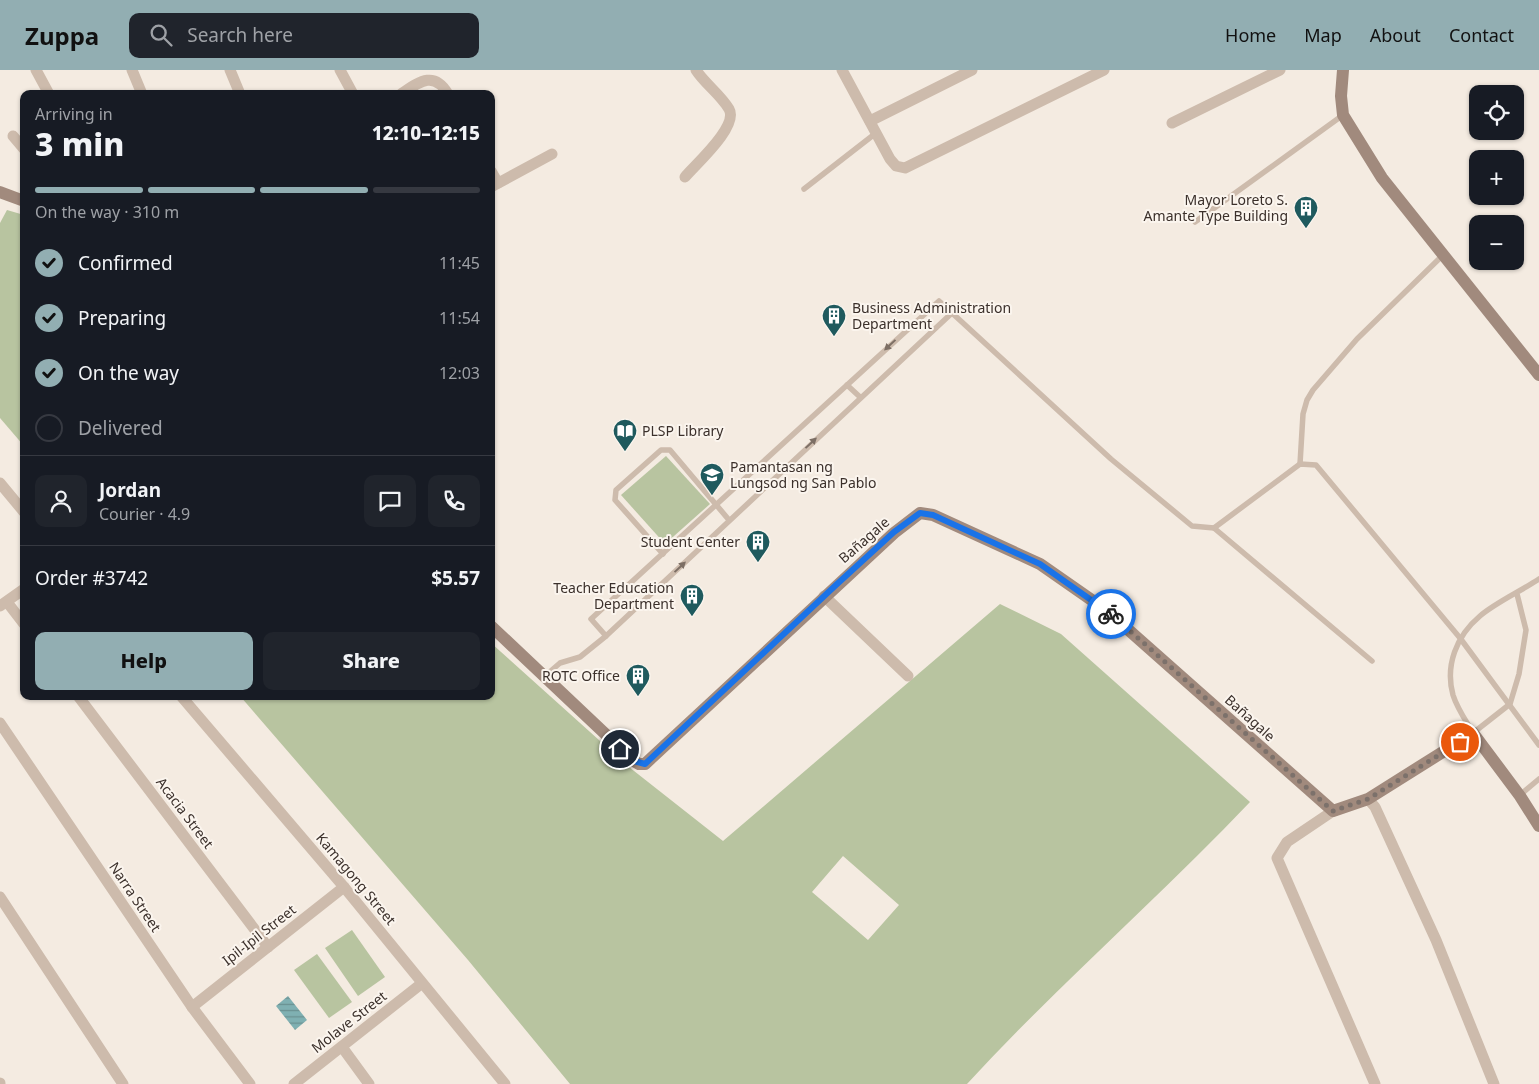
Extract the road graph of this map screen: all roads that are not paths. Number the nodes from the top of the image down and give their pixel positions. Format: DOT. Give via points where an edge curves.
graph roads {
  1 [pos="36,70"];
  2 [pos="132,70"];
  3 [pos="230,70"];
  4 [pos="340,70"];
  5 [pos="696,70"];
  6 [pos="843,70"];
  7 [pos="972,70"];
  8 [pos="1104,70"];
  9 [pos="1280,70"];
  10 [pos="1343,70"];
  11 [pos="47,90"];
  12 [pos="140,90"];
  13 [pos="238,90"];
  14 [pos="351,90"];
  15 [pos="407,90"];
  16 [pos="446,90"];
  17 [pos="1342,115"];
  18 [pos="870,121"];
  19 [pos="1172,123"];
  20 [pos="876,133"];
  21 [pos="13,136"];
  22 [pos="20,144"];
  23 [pos="552,154"];
  24 [pos="685,177"];
  25 [pos="495,185"];
  26 [pos="804,189"];
  27 [pos="0,192"];
  28 [pos="20,200"];
  29 [pos="1195,222"];
  30 [pos="1442,256"];
  31 [pos="953,312"];
  32 [pos="1539,375"];
  33 [pos="847,385"];
  34 [pos="860,397"];
  35 [pos="1300,464"];
  36 [pos="0,483"];
  37 [pos="716,505"];
  38 [pos="20,507"];
  39 [pos="729,520"];
  40 [pos="1214,528"];
  41 [pos="663,554"];
  42 [pos="1539,579"];
  43 [pos="20,592"];
  44 [pos="1517,594"];
  45 [pos="824,596"];
  46 [pos="4,604"];
  47 [pos="20,620"];
  48 [pos="495,630"];
  49 [pos="606,636"];
  50 [pos="1460,638"];
  51 [pos="1372,661"];
  52 [pos="908,676"];
  53 [pos="543,677"];
  54 [pos="81,700"];
  55 [pos="184,700"];
  56 [pos="1510,704"];
  57 [pos="0,723"];
  58 [pos="1473,733"];
  59 [pos="1539,745"];
  60 [pos="1539,779"];
  61 [pos="1520,796"];
  62 [pos="1368,799"];
  63 [pos="1333,811"];
  64 [pos="1539,826"];
  65 [pos="344,887"];
  66 [pos="0,897"];
  67 [pos="268,947"];
  68 [pos="421,984"];
  69 [pos="192,1007"];
  70 [pos="342,1047"];
  71 [pos="123,1084"];
  72 [pos="250,1084"];
  73 [pos="294,1084"];
  74 [pos="369,1084"];
  75 [pos="505,1084"];
  76 [pos="1375,1084"];
  77 [pos="1494,1084"];
  1 -- 11 [label="street"];
  2 -- 12 [label="street"];
  3 -- 13 [label="street"];
  4 -- 14 [label="street"];
  5 -- 24 [label="street" via="730,110 731,118 727,129"];
  6 -- 18 [label="street"];
  7 -- 18 [label="street"];
  8 -- 20 [label="street" via="913,166 896,166"];
  9 -- 19 [label="street"];
  10 -- 17 [label="street"];
  15 -- 16 [label="street" via="421,81 432,79 443,84"];
  17 -- 29 [label="lane"];
  17 -- 30 [label="street" via="1382,178"];
  18 -- 20 [label="street"];
  20 -- 26 [label="lane"];
  21 -- 22 [label="street"];
  23 -- 25 [label="street"];
  27 -- 28 [label="street"];
  30 -- 32 [label="street"];
  30 -- 35 [label="lane" via="1357,339 1313,390 1303,414"];
  31 -- 33 [label="lane, one-way" via="939,300"];
  31 -- 34 [label="lane"];
  31 -- 40 [label="lane" via="1111,459 1192,526"];
  33 -- 34 [label="lane"];
  33 -- 37 [label="lane"];
  39 -- 34 [label="lane, one-way"];
  35 -- 40 [label="lane"];
  35 -- 50 [label="lane" via="1316,465"];
  36 -- 38 [label="street"];
  37 -- 39 [label="lane"];
  37 -- 41 [label="lane"];
  37 -- 41 [label="lane" via="670,450 661,450 616,490 615,500"];
  49 -- 39 [label="lane, one-way"];
  40 -- 51 [label="lane"];
  41 -- 49 [label="lane" via="591,620"];
  42 -- 44 [label="lane"];
  43 -- 46 [label="street"];
  44 -- 50 [label="lane" via="1480,616"];
  44 -- 56 [label="lane" via="1526,630"];
  45 -- 52 [label="street"];
  45 -- 53 [label="street, Bañagale" via="645,764 634,761"];
  45 -- 63 [label="street, Bañagale" via="894,532 920,513 933,515 1040,564 1106,610"];
  46 -- 47 [label="street"];
  48 -- 53 [label="street, Bañagale"];
  49 -- 53 [label="lane" via="580,656 560,663"];
  50 -- 56 [label="lane"];
  50 -- 58 [label="lane" via="1451,658 1449,676 1454,697"];
  54 -- 67 [label="street, Acacia Street"];
  55 -- 65 [label="street, Kamagong Street"];
  56 -- 58 [label="lane"];
  56 -- 59 [label="lane"];
  57 -- 69 [label="street, Narra Street"];
  58 -- 61 [label="street"];
  58 -- 62 [label="street"];
  60 -- 61 [label="lane"];
  61 -- 64 [label="street"];
  62 -- 63 [label="street"];
  62 -- 77 [label="street" via="1436,940"];
  63 -- 76 [label="street" via="1287,842 1277,858"];
  65 -- 67 [label="street, Ipil-Ipil Street"];
  65 -- 68 [label="street, Kamagong Street"];
  66 -- 71 [label="street"];
  67 -- 69 [label="street, Ipil-Ipil Street"];
  68 -- 70 [label="street, Molave Street"];
  68 -- 75 [label="street, Kamagong Street"];
  69 -- 72 [label="street, Narra Street"];
  70 -- 73 [label="street, Molave Street"];
  70 -- 74 [label="street"];
}
